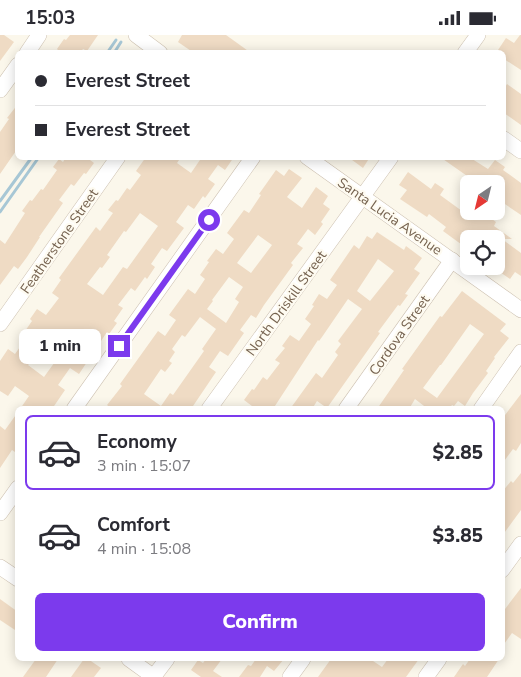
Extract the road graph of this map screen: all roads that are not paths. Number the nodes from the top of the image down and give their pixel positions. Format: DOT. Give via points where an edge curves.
graph roads {
  1 [pos="39,35"];
  2 [pos="136,35"];
  3 [pos="478,35"];
  4 [pos="29,50"];
  5 [pos="156,50"];
  6 [pos="467,50"];
  7 [pos="15,69"];
  8 [pos="0,90"];
  9 [pos="506,140"];
  10 [pos="521,151"];
  11 [pos="116,160"];
  12 [pos="251,160"];
  13 [pos="311,160"];
  14 [pos="389,160"];
  15 [pos="363,197"];
  16 [pos="452,260"];
  17 [pos="521,310"];
  18 [pos="0,324"];
  19 [pos="521,352"];
  20 [pos="76,406"];
  21 [pos="211,406"];
  22 [pos="348,406"];
  23 [pos="483,406"];
  24 [pos="15,492"];
  25 [pos="0,513"];
  26 [pos="521,544"];
  27 [pos="505,566"];
  28 [pos="0,567"];
  29 [pos="15,577"];
  30 [pos="132,661"];
  31 [pos="165,661"];
  32 [pos="302,661"];
  33 [pos="438,661"];
  34 [pos="154,677"];
  35 [pos="290,677"];
  36 [pos="426,677"];
  1 -- 4 [label="street"];
  2 -- 5 [label="street"];
  3 -- 6 [label="street"];
  7 -- 8 [label="street"];
  9 -- 10 [label="street"];
  11 -- 18 [label="street, Featherstone Street"];
  12 -- 20 [label="street"];
  13 -- 15 [label="street, Santa Lucia Avenue"];
  14 -- 15 [label="street, North Driskill Street"];
  15 -- 16 [label="street, Santa Lucia Avenue"];
  15 -- 21 [label="street, North Driskill Street"];
  16 -- 17 [label="street, Santa Lucia Avenue"];
  16 -- 22 [label="street, Cordova Street"];
  19 -- 23 [label="street"];
  24 -- 25 [label="street"];
  26 -- 27 [label="street"];
  28 -- 29 [label="street"];
  30 -- 34 [label="street"];
  31 -- 34 [label="street"];
  32 -- 35 [label="street"];
  33 -- 36 [label="street"];
}
